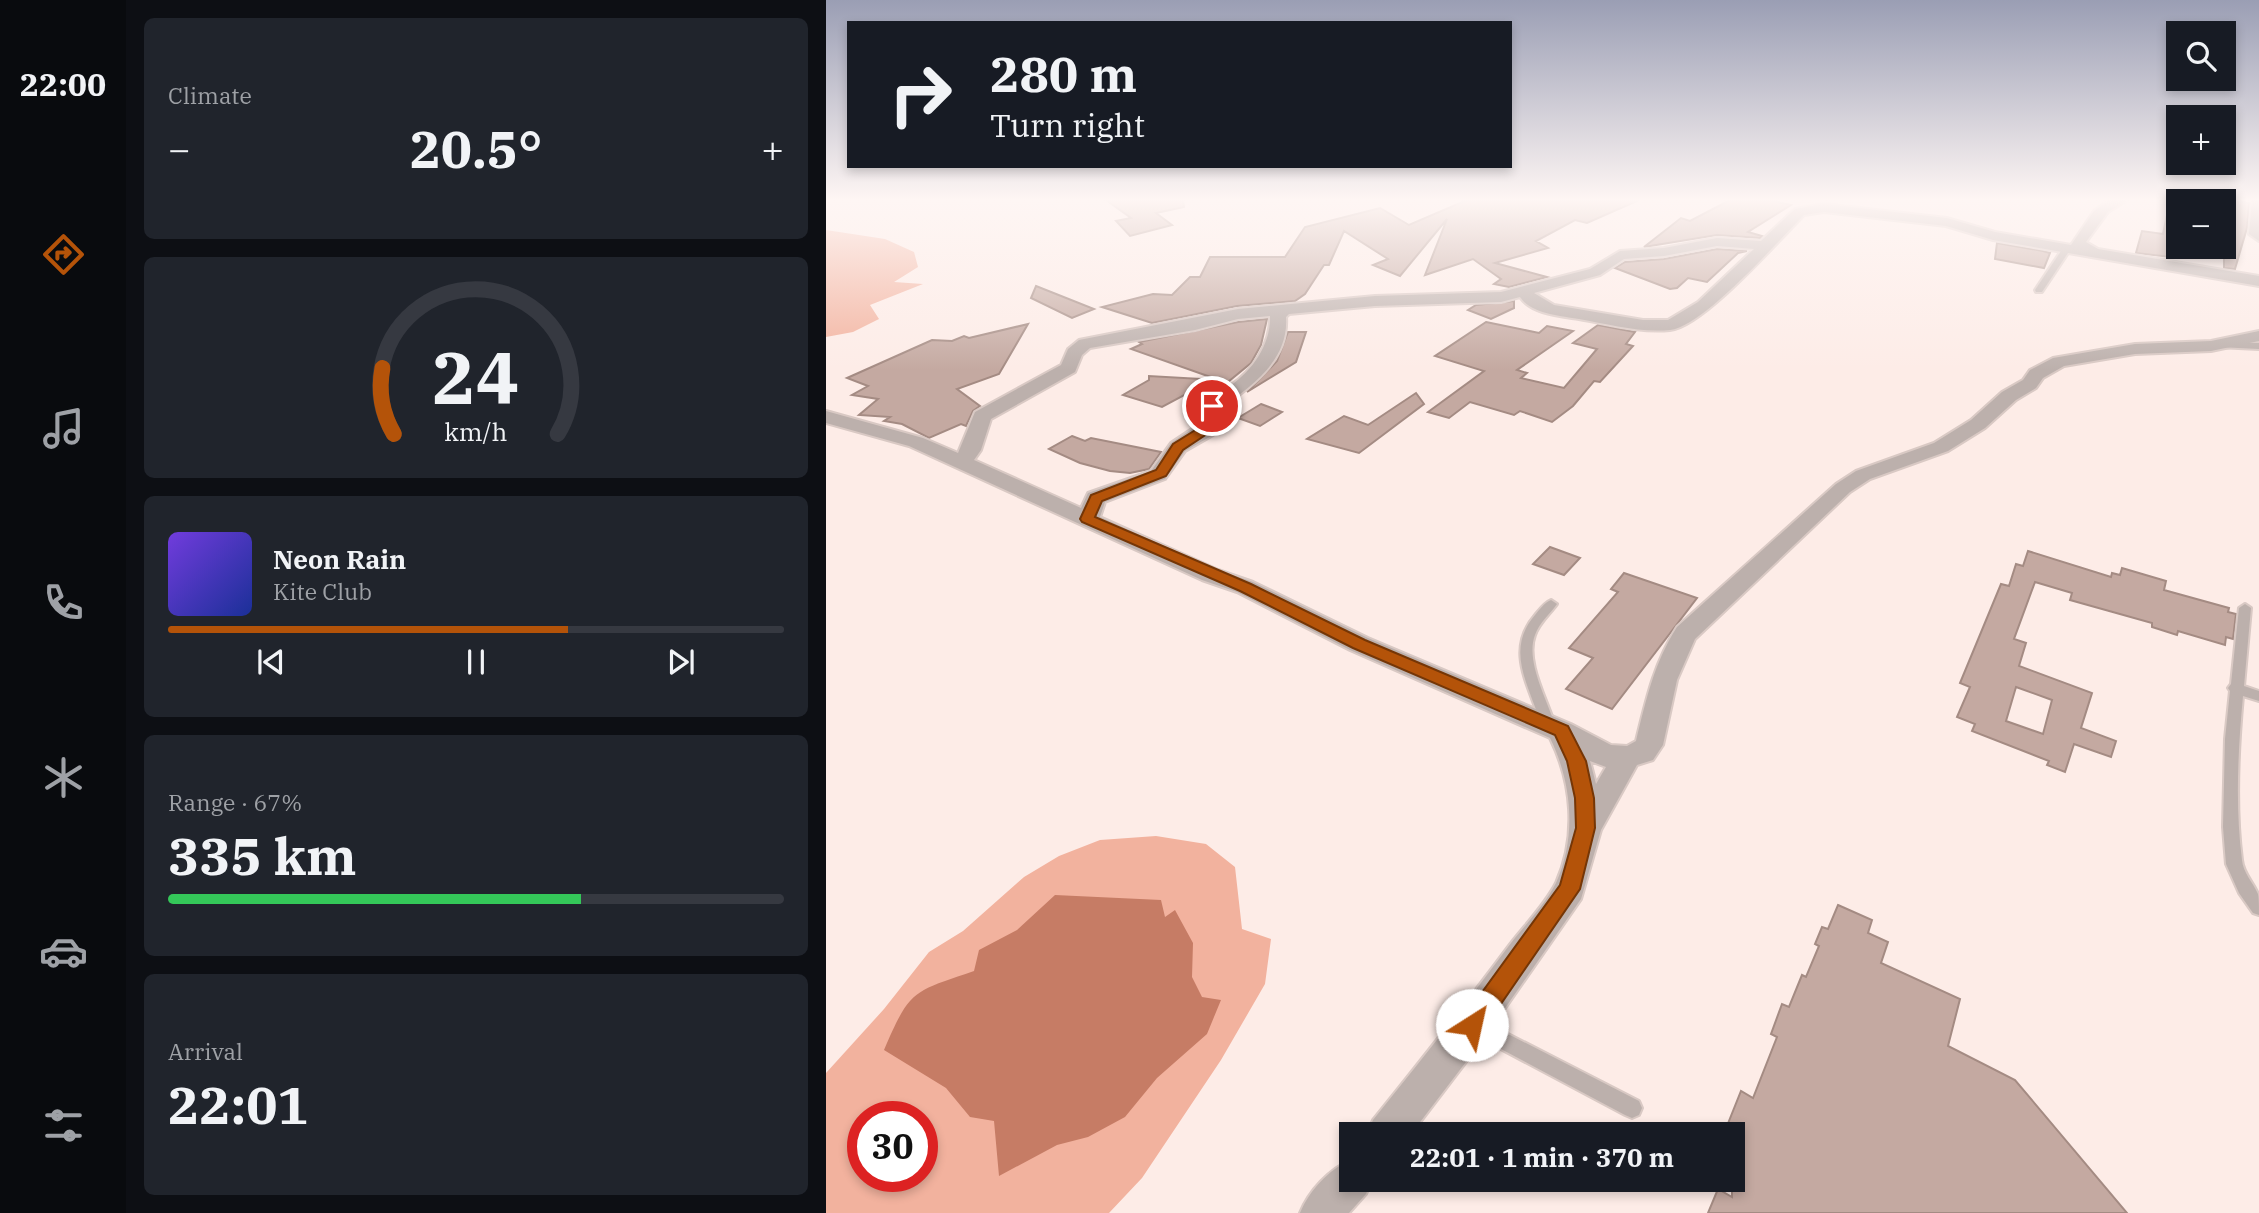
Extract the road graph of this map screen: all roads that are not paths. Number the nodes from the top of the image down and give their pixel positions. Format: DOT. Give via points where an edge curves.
graph roads {
  1 [pos="1618,257"];
  2 [pos="1752,257"];
  3 [pos="2065,257"];
  4 [pos="2121,257"];
  5 [pos="2259,281"];
  6 [pos="2039,290"];
  7 [pos="1526,293"];
  8 [pos="1284,310"];
  9 [pos="2259,336"];
  10 [pos="2219,345"];
  11 [pos="2259,346"];
  12 [pos="826,417"];
  13 [pos="962,462"];
  14 [pos="1087,519"];
  15 [pos="1551,604"];
  16 [pos="2245,608"];
  17 [pos="2235,688"];
  18 [pos="2259,696"];
  19 [pos="1555,728"];
  20 [pos="1627,757"];
  21 [pos="1586,828"];
  22 [pos="2259,908"];
  23 [pos="1472,1025"];
  24 [pos="1632,1108"];
  25 [pos="1396,1122"];
  26 [pos="1341,1192"];
  27 [pos="1321,1213"];
  1 -- 7 [label="street" via="1595,272"];
  2 -- 7 [label="street" via="1704,305 1671,325 1643,326 1550,309 1530,300"];
  3 -- 6 [label="lane"];
  4 -- 5 [label="street"];
  7 -- 8 [label="street" via="1478,300 1375,300"];
  8 -- 13 [label="street" via="1238,314 1195,326 1085,344 1074,353 1069,368 982,416"];
  8 -- 14 [label="street" via="1278,315 1278,338 1259,368 1212,406 1214,422 1206,431 1178,447 1158,475 1096,498"];
  9 -- 10 [label="street"];
  10 -- 11 [label="lane"];
  10 -- 20 [label="street" via="2135,349 2059,362 2036,374 1978,424 1941,447 1863,475 1843,488 1686,633 1664,680 1653,738 1643,752"];
  12 -- 13 [label="street" via="916,442"];
  13 -- 14 [label="street"];
  14 -- 19 [label="street"];
  15 -- 19 [label="lane" via="1527,632 1524,646"];
  16 -- 17 [label="lane"];
  17 -- 18 [label="lane"];
  17 -- 22 [label="lane" via="2234,864"];
  19 -- 20 [label="street" via="1606,756"];
  19 -- 21 [label="street" via="1576,761"];
  20 -- 21 [label="street"];
  21 -- 23 [label="street" via="1570,889"];
  23 -- 24 [label="lane"];
  23 -- 25 [label="street"];
  26 -- 27 [label="street"];
}
